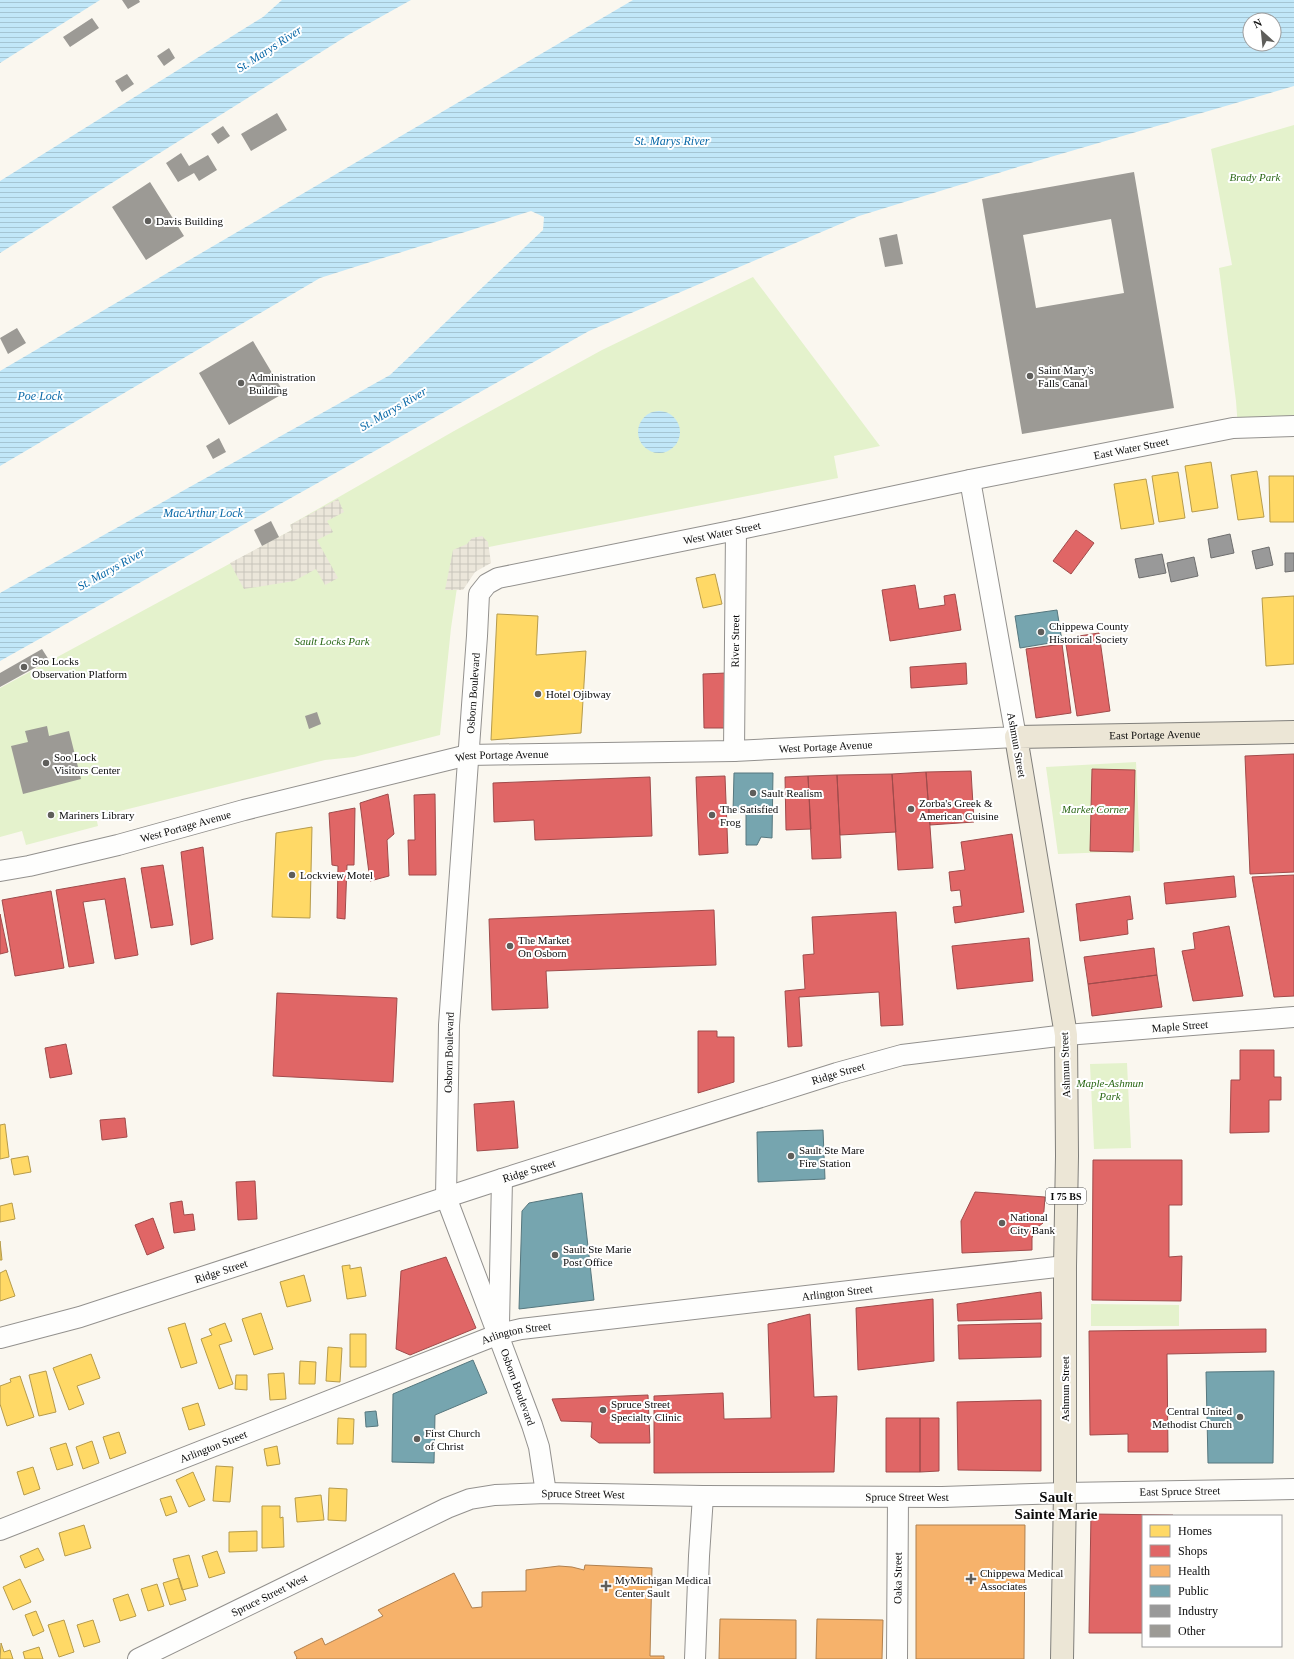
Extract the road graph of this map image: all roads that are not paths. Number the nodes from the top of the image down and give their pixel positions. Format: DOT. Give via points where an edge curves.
graph roads {
  1 [pos="1294,426"];
  2 [pos="970,480"];
  3 [pos="736,530"];
  4 [pos="479,594"];
  5 [pos="1294,732"];
  6 [pos="1016,737"];
  7 [pos="734,751"];
  8 [pos="468,755"];
  9 [pos="0,871"];
  10 [pos="1294,1017"];
  11 [pos="1066,1035"];
  12 [pos="502,1179"];
  13 [pos="446,1197"];
  14 [pos="1065,1266"];
  15 [pos="499,1334"];
  16 [pos="0,1338"];
  17 [pos="1294,1489"];
  18 [pos="546,1493"];
  19 [pos="1065,1493"];
  20 [pos="703,1496"];
  21 [pos="898,1497"];
  22 [pos="0,1530"];
  23 [pos="138,1659"];
  24 [pos="695,1659"];
  25 [pos="897,1659"];
  26 [pos="1062,1659"];
  1 -- 2 [label="street, East Water Street" via="1234,428"];
  2 -- 3 [label="street, West Water Street"];
  2 -- 6 [label="street, Ashmun Street"];
  3 -- 4 [label="street, West Water Street" via="498,578 487,584"];
  3 -- 7 [label="street, River Street"];
  4 -- 8 [label="street, Osborn Boulevard"];
  5 -- 6 [label="main road, East Portage Avenue"];
  6 -- 7 [label="street, West Portage Avenue"];
  6 -- 11 [label="main road, Ashmun Street / I 75 BS"];
  7 -- 8 [label="street, West Portage Avenue"];
  8 -- 9 [label="street, West Portage Avenue" via="244,810 118,845"];
  8 -- 13 [label="street, Osborn Boulevard" via="448,1025"];
  10 -- 11 [label="street, Maple Street"];
  11 -- 12 [label="street, Ridge Street" via="895,1057"];
  11 -- 14 [label="main road, Ashmun Street / I 75 BS"];
  12 -- 13 [label="street, Ridge Street"];
  12 -- 15 [label="street"];
  13 -- 15 [label="street, Osborn Boulevard"];
  13 -- 16 [label="street, Ridge Street" via="80,1317"];
  14 -- 15 [label="street, Arlington Street" via="521,1329"];
  14 -- 19 [label="main road, Ashmun Street / I 75 BS"];
  15 -- 18 [label="street, Osborn Boulevard" via="539,1447"];
  15 -- 22 [label="street, Arlington Street"];
  17 -- 19 [label="street, East Spruce Street"];
  18 -- 20 [label="street, Spruce Street West"];
  18 -- 23 [label="street, Spruce Street West" via="495,1495 470,1499 447,1508"];
  19 -- 21 [label="street, Spruce Street West"];
  19 -- 26 [label="main road, Ashmun Street / I 75 BS"];
  20 -- 21 [label="street, Spruce Street West"];
  20 -- 24 [label="street"];
  21 -- 25 [label="street, Oaka Street"];
}
